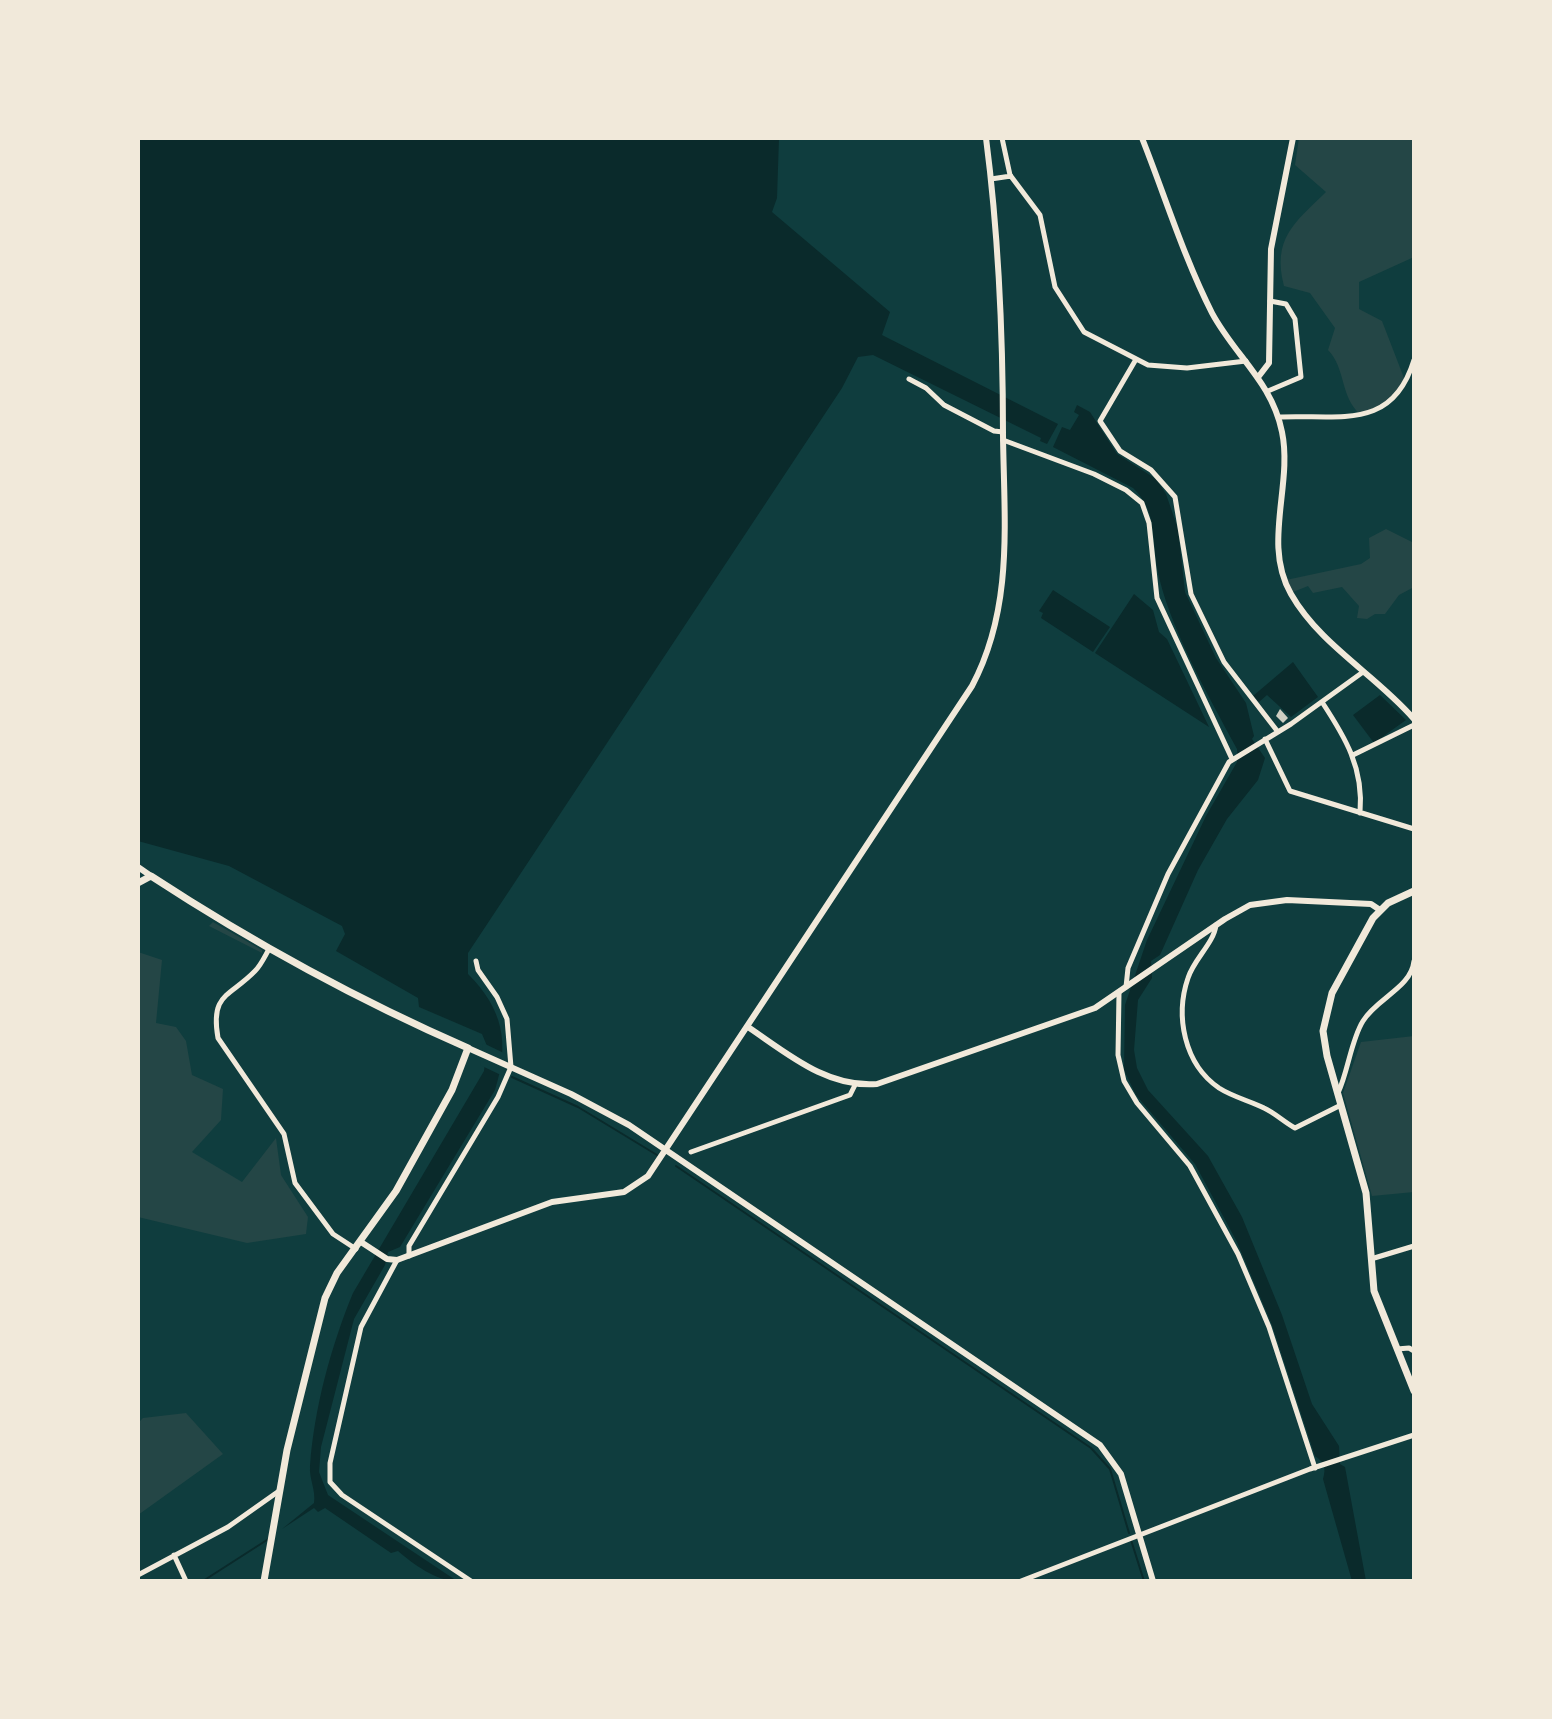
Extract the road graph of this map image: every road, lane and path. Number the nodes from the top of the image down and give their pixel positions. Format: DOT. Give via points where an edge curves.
graph roads {
  1 [pos="986,138"];
  2 [pos="1002,138"];
  3 [pos="1142,138"];
  4 [pos="1293,138"];
  5 [pos="1011,176"];
  6 [pos="991,179"];
  7 [pos="1270,301"];
  8 [pos="1414,360"];
  9 [pos="1135,361"];
  10 [pos="1247,361"];
  11 [pos="1259,376"];
  12 [pos="909,379"];
  13 [pos="1268,391"];
  14 [pos="1278,417"];
  15 [pos="1003,433"];
  16 [pos="1363,672"];
  17 [pos="1322,702"];
  18 [pos="1414,722"];
  19 [pos="1278,732"];
  20 [pos="1263,740"];
  21 [pos="1353,755"];
  22 [pos="1233,758"];
  23 [pos="1360,813"];
  24 [pos="1414,829"];
  25 [pos="138,867"];
  26 [pos="151,876"];
  27 [pos="138,883"];
  28 [pos="1414,891"];
  29 [pos="1380,910"];
  30 [pos="1216,925"];
  31 [pos="269,948"];
  32 [pos="476,961"];
  33 [pos="1414,961"];
  34 [pos="1128,986"];
  35 [pos="1119,993"];
  36 [pos="748,1027"];
  37 [pos="468,1048"];
  38 [pos="509,1066"];
  39 [pos="855,1085"];
  40 [pos="1337,1094"];
  41 [pos="1341,1105"];
  42 [pos="666,1151"];
  43 [pos="691,1152"];
  44 [pos="361,1246"];
  45 [pos="1414,1246"];
  46 [pos="409,1256"];
  47 [pos="1370,1259"];
  48 [pos="397,1260"];
  49 [pos="1397,1349"];
  50 [pos="1414,1351"];
  51 [pos="1414,1391"];
  52 [pos="1414,1435"];
  53 [pos="1315,1468"];
  54 [pos="279,1491"];
  55 [pos="1138,1534"];
  56 [pos="174,1555"];
  57 [pos="138,1575"];
  58 [pos="186,1581"];
  59 [pos="264,1581"];
  60 [pos="471,1581"];
  61 [pos="1021,1581"];
  62 [pos="1153,1581"];
  1 -- 6 [label="street"];
  2 -- 5 [label="street"];
  3 -- 10 [label="street" via="1208,305"];
  4 -- 7 [label="street" via="1271,249"];
  5 -- 6 [label="street"];
  5 -- 9 [label="street" via="1040,215 1053,281 1065,306 1088,336"];
  6 -- 15 [label="street" via="1000,255"];
  7 -- 11 [label="street" via="1269,363"];
  7 -- 13 [label="street" via="1286,304 1295,319 1301,377"];
  8 -- 14 [label="street" via="1401,391 1368,415"];
  9 -- 10 [label="street" via="1187,368"];
  9 -- 19 [label="street" via="1100,421 1120,451 1147,466 1175,497 1191,594 1224,662"];
  10 -- 11 [label="street"];
  11 -- 13 [label="street"];
  12 -- 15 [label="street" via="944,405"];
  13 -- 14 [label="street"];
  14 -- 16 [label="street" via="1285,455 1278,535 1284,581 1299,606"];
  15 -- 22 [label="street" via="1122,487 1142,503 1157,598"];
  15 -- 36 [label="street" via="1003,594 983,664 954,717"];
  16 -- 17 [label="street"];
  16 -- 18 [label="street"];
  17 -- 19 [label="street"];
  17 -- 21 [label="street"];
  18 -- 21 [label="street"];
  19 -- 20 [label="street"];
  20 -- 22 [label="street"];
  20 -- 23 [label="street" via="1290,791"];
  21 -- 23 [label="street"];
  22 -- 34 [label="street" via="1168,874 1128,968"];
  23 -- 24 [label="street"];
  25 -- 26 [label="street"];
  26 -- 27 [label="main road"];
  26 -- 31 [label="main road"];
  28 -- 29 [label="main road"];
  29 -- 30 [label="street" via="1371,904 1269,900"];
  29 -- 40 [label="main road" via="1325,1011 1324,1044"];
  30 -- 34 [label="street"];
  30 -- 41 [label="street" via="1191,970 1183,998 1184,1033 1194,1058 1217,1086 1295,1128"];
  31 -- 37 [label="main road" via="379,1008"];
  31 -- 44 [label="street" via="255,971 225,992 218,1004 218,1038 284,1134 295,1183 333,1234"];
  32 -- 38 [label="street" via="507,1019"];
  33 -- 40 [label="street" via="1407,980 1362,1022"];
  34 -- 35 [label="street"];
  35 -- 39 [label="street" via="1087,1012 905,1076"];
  35 -- 53 [label="street" via="1118,1055 1124,1081 1193,1171 1238,1254 1269,1327"];
  36 -- 39 [label="street" via="826,1077"];
  36 -- 42 [label="street"];
  37 -- 38 [label="street"];
  37 -- 44 [label="main road" via="442,1109"];
  38 -- 42 [label="street" via="591,1103"];
  38 -- 46 [label="street" via="498,1097 409,1246"];
  39 -- 43 [label="street" via="850,1095"];
  40 -- 41 [label="main road"];
  41 -- 47 [label="main road" via="1366,1193"];
  42 -- 46 [label="street" via="648,1176 624,1192 552,1202"];
  42 -- 55 [label="street" via="1100,1445 1121,1474"];
  44 -- 48 [label="street"];
  44 -- 54 [label="main road" via="334,1279 323,1304"];
  45 -- 47 [label="street"];
  46 -- 48 [label="street"];
  47 -- 49 [label="main road" via="1374,1291"];
  48 -- 60 [label="street" via="361,1327 330,1482"];
  49 -- 50 [label="street"];
  49 -- 51 [label="main road"];
  52 -- 53 [label="street"];
  53 -- 55 [label="street"];
  54 -- 56 [label="street" via="228,1527"];
  54 -- 59 [label="main road"];
  55 -- 61 [label="street"];
  55 -- 62 [label="street"];
  56 -- 57 [label="street"];
  56 -- 58 [label="street"];
}
